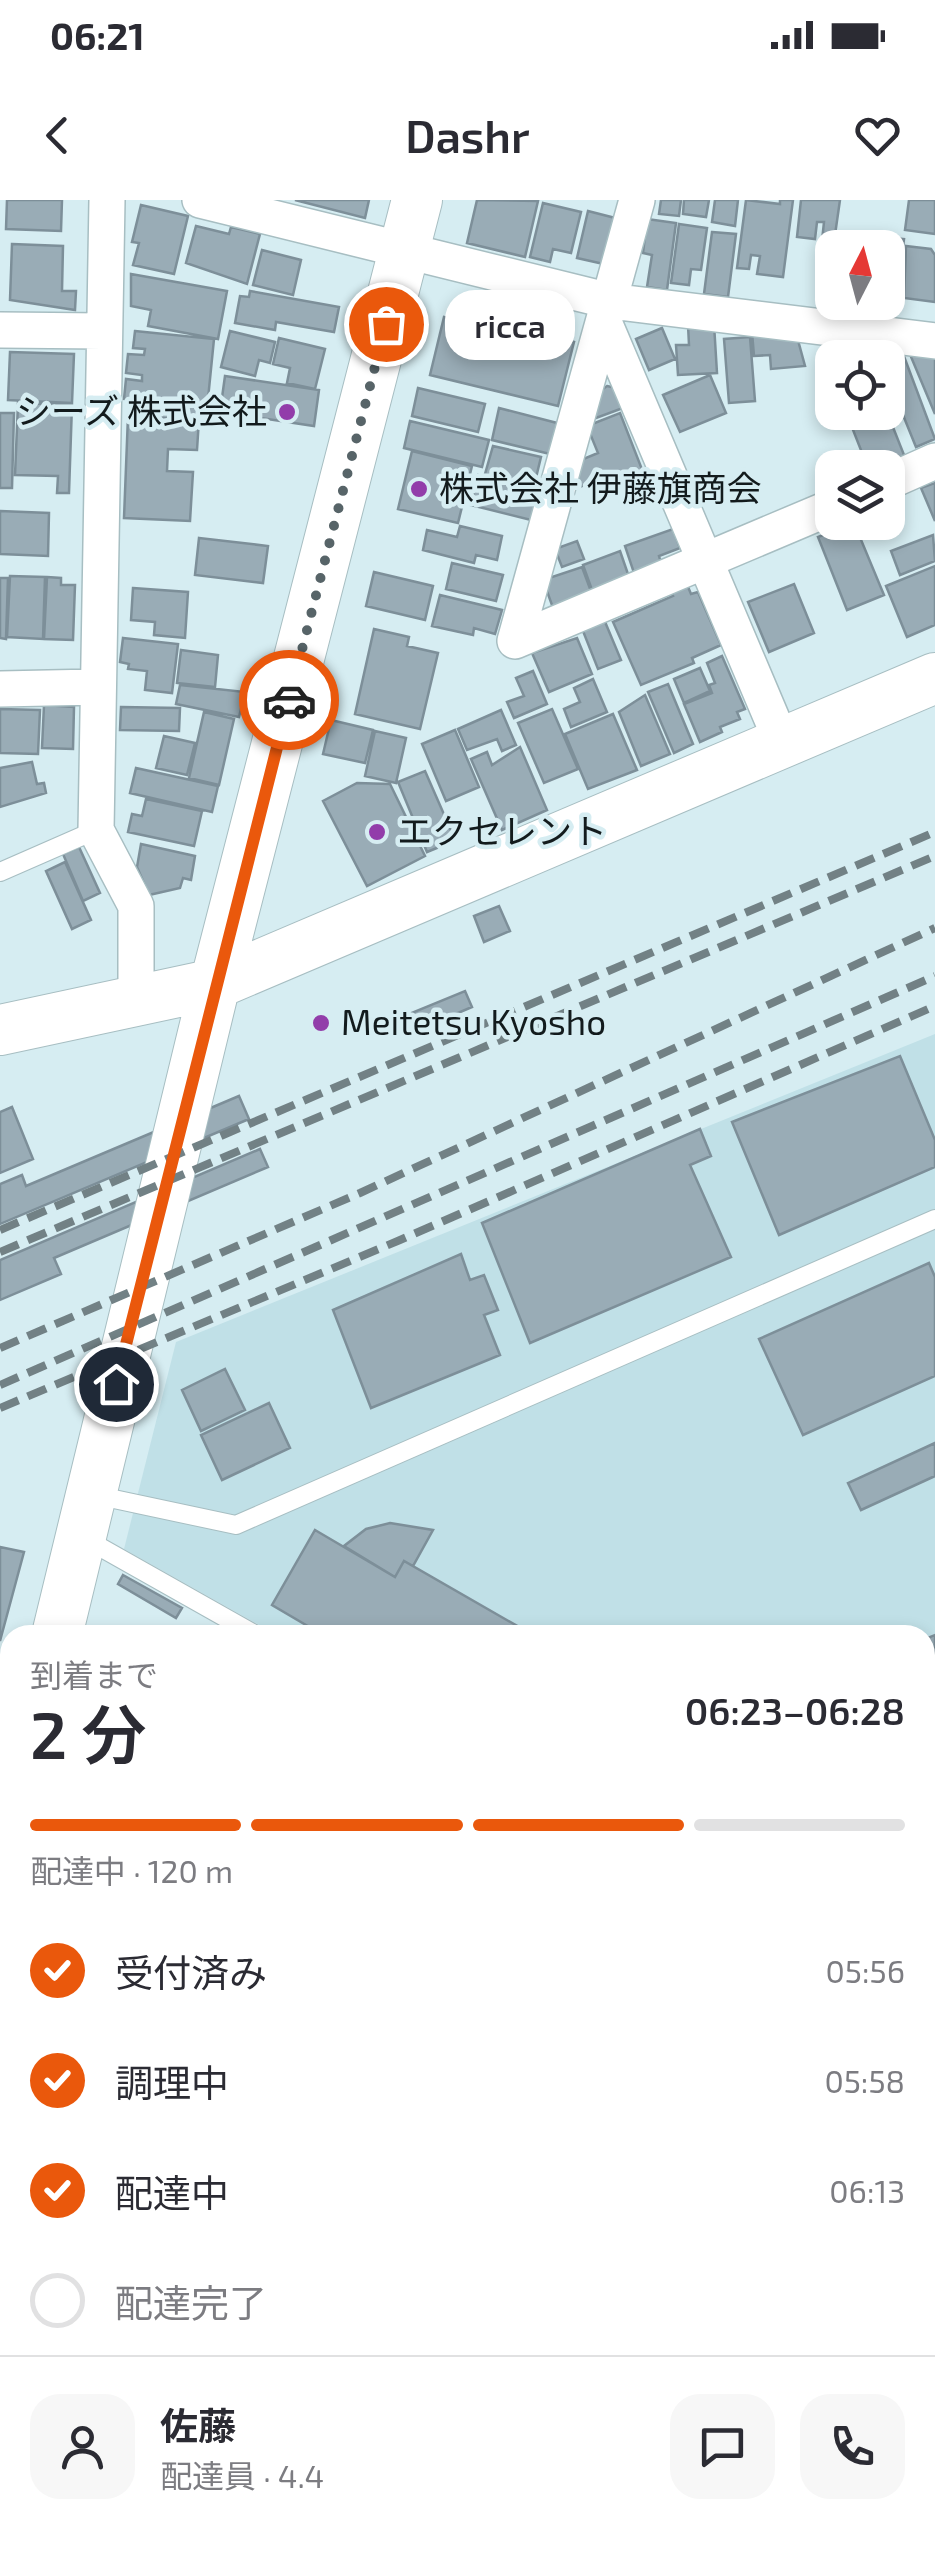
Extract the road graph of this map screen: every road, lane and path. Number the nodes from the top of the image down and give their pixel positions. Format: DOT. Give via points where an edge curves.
graph roads {
  1 [pos="106,200"];
  2 [pos="200,200"];
  3 [pos="417,200"];
  4 [pos="636,200"];
  5 [pos="405,250"];
  6 [pos="607,311"];
  7 [pos="0,330"];
  8 [pos="102,331"];
  9 [pos="935,341"];
  10 [pos="935,461"];
  11 [pos="905,474"];
  12 [pos="815,515"];
  13 [pos="708,562"];
  14 [pos="935,678"];
  15 [pos="96,687"];
  16 [pos="0,688"];
  17 [pos="784,744"];
  18 [pos="96,830"];
  19 [pos="0,872"];
  20 [pos="215,984"];
  21 [pos="136,998"];
  22 [pos="0,1030"];
  23 [pos="935,1219"];
  24 [pos="84,1514"];
  25 [pos="59,1625"];
  26 [pos="242,1625"];
  1 -- 8 [label="street"];
  2 -- 5 [label="street"];
  3 -- 5 [label="main road"];
  4 -- 6 [label="street"];
  5 -- 6 [label="street"];
  5 -- 20 [label="main road"];
  6 -- 9 [label="street"];
  6 -- 13 [label="street"];
  6 -- 13 [label="street" via="516,640"];
  7 -- 8 [label="street"];
  8 -- 15 [label="street"];
  10 -- 11 [label="street"];
  12 -- 13 [label="street"];
  13 -- 17 [label="street"];
  14 -- 17 [label="main road"];
  15 -- 16 [label="street"];
  15 -- 18 [label="street"];
  17 -- 20 [label="main road"];
  18 -- 19 [label="lane"];
  18 -- 21 [label="street" via="136,906"];
  20 -- 21 [label="main road"];
  20 -- 24 [label="main road"];
  21 -- 22 [label="main road"];
  23 -- 24 [label="lane" via="236,1525"];
  24 -- 25 [label="main road"];
  24 -- 26 [label="lane"];
}
